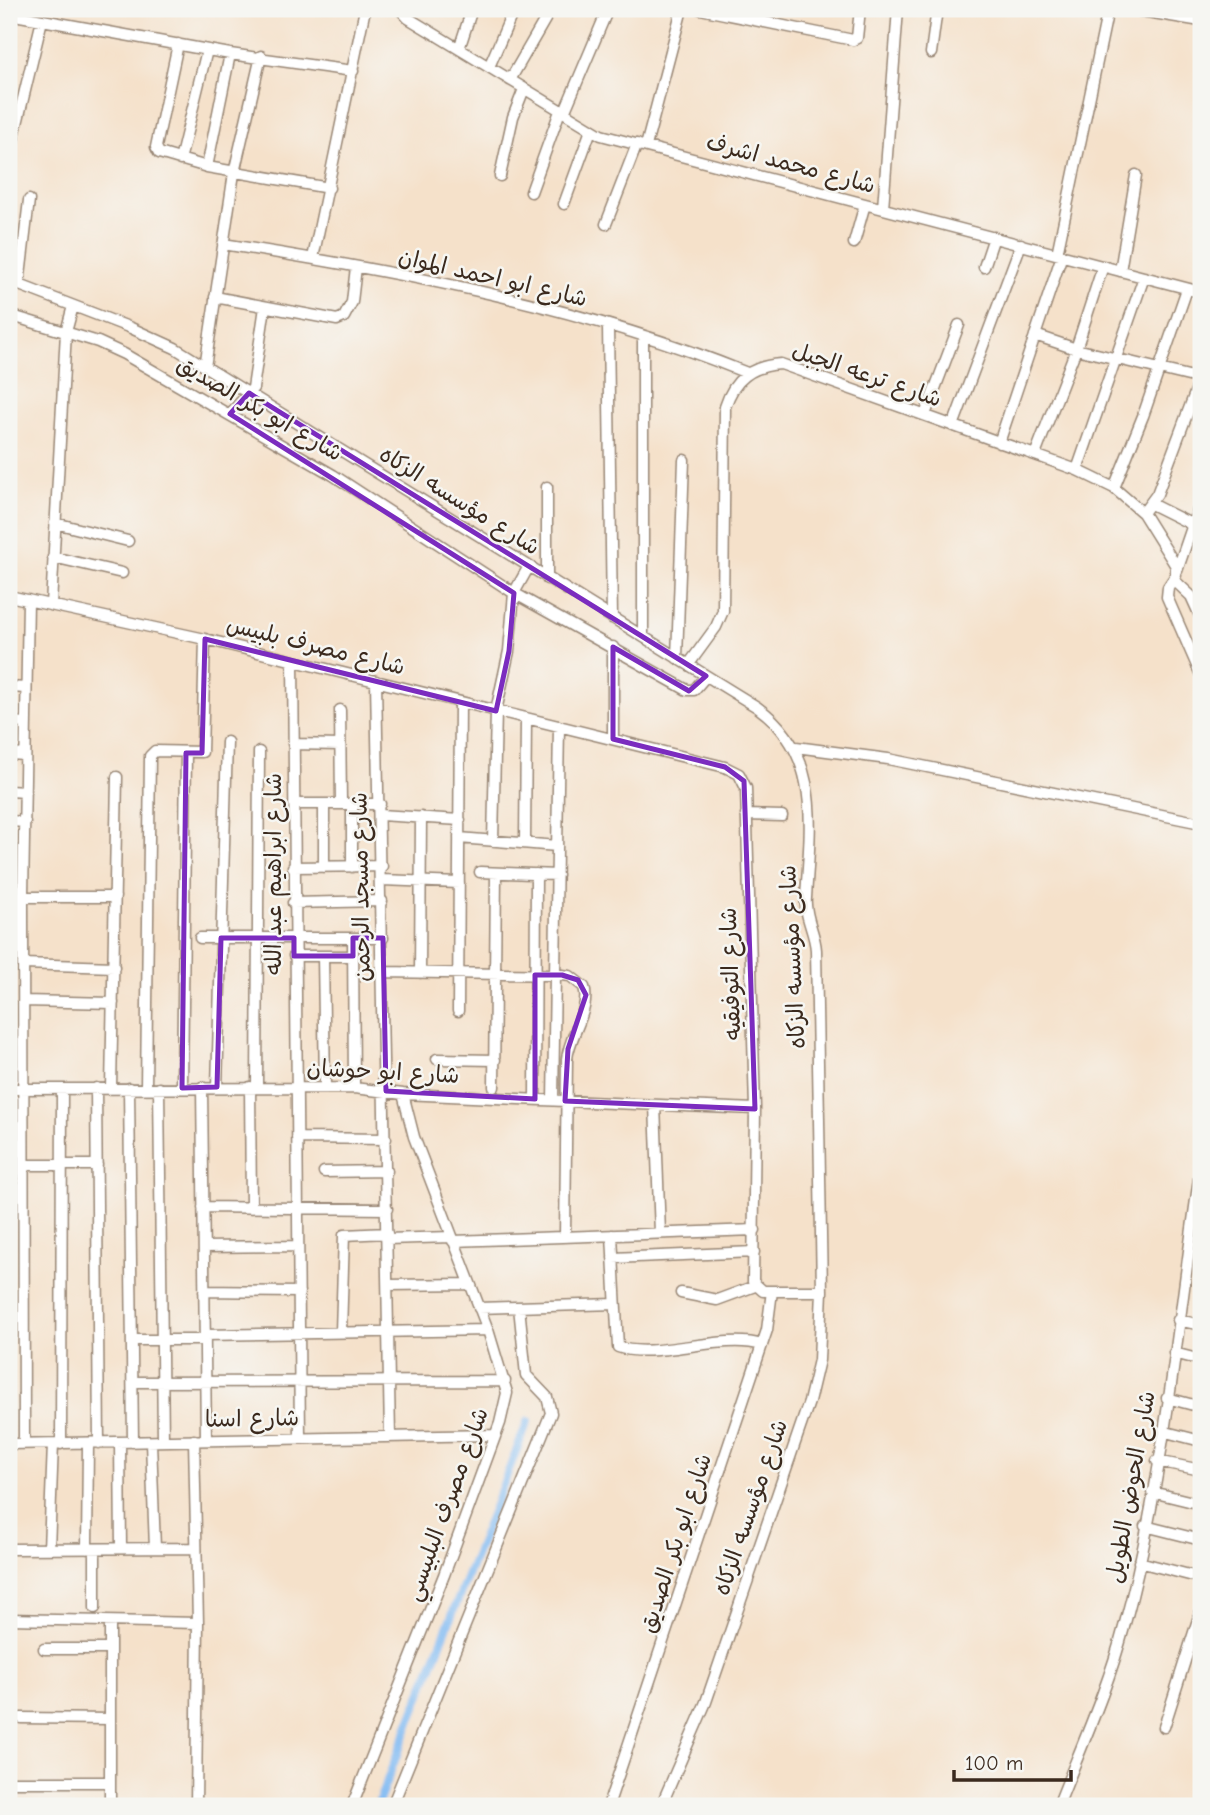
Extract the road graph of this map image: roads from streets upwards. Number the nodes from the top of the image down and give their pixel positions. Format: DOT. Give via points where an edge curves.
graph roads {
  1 [pos="365,9"];
  2 [pos="400,9"];
  3 [pos="472,9"];
  4 [pos="514,9"];
  5 [pos="551,9"];
  6 [pos="608,9"];
  7 [pos="681,9"];
  8 [pos="700,9"];
  9 [pos="860,9"];
  10 [pos="898,9"];
  11 [pos="937,9"];
  12 [pos="1108,9"];
  13 [pos="1129,9"];
  14 [pos="9,14"];
  15 [pos="42,20"];
  16 [pos="1201,21"];
  17 [pos="178,44"];
  18 [pos="459,49"];
  19 [pos="207,50"];
  20 [pos="931,53"];
  21 [pos="230,54"];
  22 [pos="261,56"];
  23 [pos="489,67"];
  24 [pos="352,71"];
  25 [pos="510,80"];
  26 [pos="524,89"];
  27 [pos="562,112"];
  28 [pos="591,130"];
  29 [pos="642,145"];
  30 [pos="9,157"];
  31 [pos="180,160"];
  32 [pos="206,167"];
  33 [pos="234,173"];
  34 [pos="1136,175"];
  35 [pos="500,176"];
  36 [pos="328,188"];
  37 [pos="531,192"];
  38 [pos="29,201"];
  39 [pos="564,204"];
  40 [pos="865,204"];
  41 [pos="883,208"];
  42 [pos="606,224"];
  43 [pos="994,237"];
  44 [pos="854,243"];
  45 [pos="223,244"];
  46 [pos="1021,244"];
  47 [pos="1060,255"];
  48 [pos="313,258"];
  49 [pos="1103,266"];
  50 [pos="356,267"];
  51 [pos="984,267"];
  52 [pos="1120,271"];
  53 [pos="1144,277"];
  54 [pos="14,283"];
  55 [pos="1187,289"];
  56 [pos="1201,292"];
  57 [pos="215,297"];
  58 [pos="73,306"];
  59 [pos="265,307"];
  60 [pos="9,315"];
  61 [pos="959,325"];
  62 [pos="608,326"];
  63 [pos="66,332"];
  64 [pos="1035,335"];
  65 [pos="643,336"];
  66 [pos="1076,349"];
  67 [pos="1118,357"];
  68 [pos="205,367"];
  69 [pos="1160,368"];
  70 [pos="747,373"];
  71 [pos="1201,378"];
  72 [pos="248,393"];
  73 [pos="230,414"];
  74 [pos="925,415"];
  75 [pos="953,426"];
  76 [pos="999,443"];
  77 [pos="1035,455"];
  78 [pos="684,460"];
  79 [pos="1077,470"];
  80 [pos="547,487"];
  81 [pos="1114,488"];
  82 [pos="1201,501"];
  83 [pos="1147,508"];
  84 [pos="55,523"];
  85 [pos="1192,526"];
  86 [pos="1201,539"];
  87 [pos="128,541"];
  88 [pos="53,557"];
  89 [pos="528,568"];
  90 [pos="122,572"];
  91 [pos="1176,575"];
  92 [pos="547,579"];
  93 [pos="514,593"];
  94 [pos="9,596"];
  95 [pos="28,600"];
  96 [pos="51,605"];
  97 [pos="612,618"];
  98 [pos="1201,618"];
  99 [pos="643,635"];
  100 [pos="205,639"];
  101 [pos="612,647"];
  102 [pos="677,658"];
  103 [pos="293,661"];
  104 [pos="689,664"];
  105 [pos="703,674"];
  106 [pos="1201,675"];
  107 [pos="376,681"];
  108 [pos="9,687"];
  109 [pos="26,688"];
  110 [pos="460,702"];
  111 [pos="340,710"];
  112 [pos="496,710"];
  113 [pos="526,718"];
  114 [pos="9,722"];
  115 [pos="26,723"];
  116 [pos="559,726"];
  117 [pos="612,739"];
  118 [pos="227,742"];
  119 [pos="293,744"];
  120 [pos="340,745"];
  121 [pos="796,747"];
  122 [pos="259,752"];
  123 [pos="186,753"];
  124 [pos="9,754"];
  125 [pos="25,755"];
  126 [pos="117,777"];
  127 [pos="9,791"];
  128 [pos="25,792"];
  129 [pos="294,804"];
  130 [pos="324,804"];
  131 [pos="347,804"];
  132 [pos="380,810"];
  133 [pos="747,815"];
  134 [pos="782,816"];
  135 [pos="421,817"];
  136 [pos="460,820"];
  137 [pos="9,821"];
  138 [pos="25,822"];
  139 [pos="1201,823"];
  140 [pos="460,838"];
  141 [pos="493,841"];
  142 [pos="525,843"];
  143 [pos="557,846"];
  144 [pos="382,866"];
  145 [pos="293,867"];
  146 [pos="324,867"];
  147 [pos="352,867"];
  148 [pos="480,872"];
  149 [pos="496,873"];
  150 [pos="536,874"];
  151 [pos="557,875"];
  152 [pos="382,880"];
  153 [pos="420,881"];
  154 [pos="459,883"];
  155 [pos="9,897"];
  156 [pos="23,897"];
  157 [pos="115,897"];
  158 [pos="383,901"];
  159 [pos="293,903"];
  160 [pos="200,938"];
  161 [pos="221,938"];
  162 [pos="258,938"];
  163 [pos="294,938"];
  164 [pos="353,938"];
  165 [pos="383,938"];
  166 [pos="294,956"];
  167 [pos="323,956"];
  168 [pos="353,956"];
  169 [pos="23,964"];
  170 [pos="114,967"];
  171 [pos="384,972"];
  172 [pos="420,973"];
  173 [pos="459,973"];
  174 [pos="495,974"];
  175 [pos="536,975"];
  176 [pos="555,975"];
  177 [pos="23,1001"];
  178 [pos="113,1003"];
  179 [pos="458,1010"];
  180 [pos="437,1059"];
  181 [pos="495,1060"];
  182 [pos="182,1087"];
  183 [pos="202,1087"];
  184 [pos="217,1087"];
  185 [pos="253,1087"];
  186 [pos="296,1087"];
  187 [pos="325,1087"];
  188 [pos="494,1087"];
  189 [pos="96,1088"];
  190 [pos="111,1088"];
  191 [pos="129,1088"];
  192 [pos="146,1088"];
  193 [pos="159,1088"];
  194 [pos="354,1088"];
  195 [pos="9,1089"];
  196 [pos="24,1089"];
  197 [pos="62,1089"];
  198 [pos="386,1091"];
  199 [pos="403,1094"];
  200 [pos="535,1099"];
  201 [pos="553,1100"];
  202 [pos="565,1101"];
  203 [pos="655,1105"];
  204 [pos="755,1109"];
  205 [pos="297,1138"];
  206 [pos="386,1139"];
  207 [pos="24,1165"];
  208 [pos="62,1165"];
  209 [pos="97,1165"];
  210 [pos="1201,1166"];
  211 [pos="387,1171"];
  212 [pos="324,1172"];
  213 [pos="1200,1187"];
  214 [pos="203,1207"];
  215 [pos="251,1208"];
  216 [pos="298,1208"];
  217 [pos="387,1209"];
  218 [pos="1197,1221"];
  219 [pos="755,1230"];
  220 [pos="660,1233"];
  221 [pos="612,1235"];
  222 [pos="387,1236"];
  223 [pos="565,1236"];
  224 [pos="452,1239"];
  225 [pos="204,1247"];
  226 [pos="298,1247"];
  227 [pos="754,1252"];
  228 [pos="1188,1255"];
  229 [pos="613,1258"];
  230 [pos="1201,1258"];
  231 [pos="470,1284"];
  232 [pos="388,1285"];
  233 [pos="755,1286"];
  234 [pos="204,1291"];
  235 [pos="816,1291"];
  236 [pos="299,1292"];
  237 [pos="772,1292"];
  238 [pos="681,1293"];
  239 [pos="615,1304"];
  240 [pos="519,1307"];
  241 [pos="479,1308"];
  242 [pos="1178,1320"];
  243 [pos="1201,1325"];
  244 [pos="488,1330"];
  245 [pos="341,1332"];
  246 [pos="388,1332"];
  247 [pos="299,1333"];
  248 [pos="205,1338"];
  249 [pos="132,1340"];
  250 [pos="162,1340"];
  251 [pos="762,1345"];
  252 [pos="1174,1353"];
  253 [pos="1201,1360"];
  254 [pos="389,1381"];
  255 [pos="505,1381"];
  256 [pos="133,1382"];
  257 [pos="163,1382"];
  258 [pos="205,1382"];
  259 [pos="300,1382"];
  260 [pos="1167,1398"];
  261 [pos="1201,1407"];
  262 [pos="1162,1431"];
  263 [pos="495,1435"];
  264 [pos="390,1437"];
  265 [pos="300,1438"];
  266 [pos="200,1440"];
  267 [pos="163,1441"];
  268 [pos="1201,1441"];
  269 [pos="133,1442"];
  270 [pos="151,1442"];
  271 [pos="94,1443"];
  272 [pos="120,1443"];
  273 [pos="9,1444"];
  274 [pos="24,1444"];
  275 [pos="57,1444"];
  276 [pos="1157,1461"];
  277 [pos="1201,1469"];
  278 [pos="1152,1492"];
  279 [pos="1201,1504"];
  280 [pos="1145,1526"];
  281 [pos="1201,1540"];
  282 [pos="121,1548"];
  283 [pos="155,1548"];
  284 [pos="197,1548"];
  285 [pos="9,1549"];
  286 [pos="50,1549"];
  287 [pos="91,1549"];
  288 [pos="1139,1562"];
  289 [pos="1201,1578"];
  290 [pos="95,1608"];
  291 [pos="1201,1610"];
  292 [pos="9,1619"];
  293 [pos="110,1622"];
  294 [pos="198,1623"];
  295 [pos="1196,1644"];
  296 [pos="44,1649"];
  297 [pos="110,1650"];
  298 [pos="21,1718"];
  299 [pos="110,1719"];
  300 [pos="1164,1727"];
  301 [pos="9,1782"];
  302 [pos="110,1782"];
  303 [pos="110,1806"];
  304 [pos="195,1806"];
  305 [pos="352,1806"];
  306 [pos="392,1806"];
  307 [pos="608,1806"];
  308 [pos="661,1806"];
  309 [pos="1058,1806"];
  1 -- 24 [label="street"];
  2 -- 18 [label="street, شارع محمد اشرف"];
  3 -- 18 [label="street"];
  4 -- 23 [label="street"];
  5 -- 25 [label="street"];
  6 -- 27 [label="street"];
  7 -- 29 [label="street"];
  8 -- 9 [label="street" via="856,40"];
  10 -- 41 [label="street"];
  11 -- 20 [label="street"];
  12 -- 47 [label="street"];
  13 -- 16 [label="street"];
  14 -- 15 [label="street"];
  15 -- 17 [label="street"];
  15 -- 30 [label="street"];
  17 -- 19 [label="street"];
  17 -- 31 [label="street" via="156,147 162,155"];
  18 -- 23 [label="street, شارع محمد اشرف"];
  19 -- 21 [label="street"];
  19 -- 31 [label="street"];
  21 -- 22 [label="street"];
  21 -- 32 [label="street"];
  22 -- 24 [label="street"];
  22 -- 33 [label="street"];
  23 -- 25 [label="street, شارع محمد اشرف"];
  24 -- 36 [label="street"];
  25 -- 26 [label="street, شارع محمد اشرف"];
  26 -- 27 [label="street, شارع محمد اشرف"];
  26 -- 35 [label="street"];
  27 -- 28 [label="street, شارع محمد اشرف"];
  27 -- 37 [label="street"];
  28 -- 29 [label="street, شارع محمد اشرف"];
  28 -- 39 [label="street"];
  29 -- 40 [label="street, شارع محمد اشرف"];
  29 -- 42 [label="street"];
  31 -- 32 [label="street"];
  32 -- 33 [label="street"];
  33 -- 36 [label="street"];
  33 -- 45 [label="street"];
  34 -- 52 [label="street"];
  36 -- 48 [label="street"];
  38 -- 54 [label="street"];
  40 -- 41 [label="street, شارع محمد اشرف"];
  40 -- 44 [label="street"];
  41 -- 43 [label="street, شارع محمد اشرف"];
  43 -- 46 [label="street, شارع محمد اشرف"];
  43 -- 51 [label="street"];
  45 -- 48 [label="street, شارع ابو احمد الموان"];
  45 -- 57 [label="street"];
  46 -- 47 [label="street, شارع محمد اشرف"];
  46 -- 75 [label="street"];
  47 -- 49 [label="street, شارع محمد اشرف"];
  47 -- 64 [label="street"];
  48 -- 50 [label="street, شارع ابو احمد الموان"];
  49 -- 52 [label="street, شارع محمد اشرف"];
  49 -- 66 [label="street"];
  50 -- 59 [label="street" via="352,302 344,317"];
  50 -- 62 [label="street, شارع ابو احمد الموان" via="456,285"];
  52 -- 53 [label="street, شارع محمد اشرف"];
  53 -- 55 [label="street, شارع محمد اشرف"];
  53 -- 67 [label="street"];
  54 -- 58 [label="street, شارع مؤسسه الزكاه"];
  55 -- 56 [label="street, شارع محمد اشرف"];
  55 -- 69 [label="street"];
  57 -- 59 [label="street"];
  57 -- 68 [label="street"];
  58 -- 63 [label="street"];
  58 -- 68 [label="street, شارع مؤسسه الزكاه" via="153,337"];
  59 -- 72 [label="street" via="255,379"];
  60 -- 63 [label="street, شارع ابو بكر الصديق"];
  61 -- 74 [label="street"];
  62 -- 65 [label="street, شارع ابو احمد الموان"];
  62 -- 97 [label="street"];
  63 -- 73 [label="street, شارع ابو بكر الصديق" via="111,347"];
  63 -- 84 [label="street"];
  64 -- 66 [label="street"];
  64 -- 76 [label="street"];
  65 -- 70 [label="street, شارع ابو احمد الموان"];
  65 -- 99 [label="street"];
  66 -- 67 [label="street"];
  66 -- 77 [label="street"];
  67 -- 69 [label="street"];
  67 -- 79 [label="street"];
  68 -- 72 [label="street, شارع مؤسسه الزكاه"];
  69 -- 71 [label="street"];
  69 -- 81 [label="street"];
  70 -- 74 [label="street, شارع ترعه الجبل" via="780,364"];
  70 -- 104 [label="street" via="729,393 725,407 723,611"];
  71 -- 83 [label="street"];
  72 -- 73 [label="street"];
  72 -- 89 [label="street, شارع مؤسسه الزكاه"];
  73 -- 93 [label="street, شارع ابو بكر الصديق"];
  74 -- 75 [label="street, شارع ترعه الجبل"];
  75 -- 76 [label="street, شارع ترعه الجبل"];
  76 -- 77 [label="street, شارع ترعه الجبل"];
  77 -- 79 [label="street, شارع ترعه الجبل"];
  78 -- 102 [label="street"];
  79 -- 81 [label="street, شارع ترعه الجبل"];
  80 -- 92 [label="street"];
  81 -- 83 [label="street, شارع ترعه الجبل"];
  82 -- 85 [label="street"];
  83 -- 85 [label="street"];
  83 -- 91 [label="street, شارع ترعه الجبل"];
  84 -- 87 [label="street"];
  84 -- 88 [label="street"];
  85 -- 86 [label="street"];
  85 -- 91 [label="street"];
  88 -- 90 [label="street"];
  88 -- 96 [label="street"];
  89 -- 92 [label="street, شارع مؤسسه الزكاه"];
  89 -- 93 [label="street"];
  91 -- 98 [label="street, شارع ترعه الجبل"];
  91 -- 106 [label="street" via="1167,597"];
  92 -- 97 [label="street, شارع مؤسسه الزكاه"];
  93 -- 101 [label="street, شارع ابو بكر الصديق"];
  93 -- 112 [label="street" via="509,651"];
  94 -- 95 [label="street, شارع مصرف بلبيس"];
  95 -- 96 [label="street, شارع مصرف بلبيس"];
  95 -- 109 [label="street"];
  96 -- 100 [label="street, شارع مصرف بلبيس"];
  97 -- 99 [label="street, شارع مؤسسه الزكاه"];
  99 -- 102 [label="street, شارع مؤسسه الزكاه"];
  100 -- 103 [label="street, شارع مصرف بلبيس"];
  100 -- 123 [label="street" via="202,752"];
  101 -- 105 [label="street, شارع ابو بكر الصديق" via="687,690 694,690"];
  101 -- 117 [label="street"];
  102 -- 104 [label="street, شارع مؤسسه الزكاه"];
  103 -- 107 [label="street, شارع مصرف بلبيس"];
  103 -- 119 [label="street, شارع ابراهيم عبد الله"];
  104 -- 105 [label="street, شارع مؤسسه الزكاه"];
  105 -- 121 [label="street, شارع مؤسسه الزكاه" via="773,718"];
  107 -- 110 [label="street, شارع مصرف بلبيس"];
  107 -- 132 [label="street, شارع مسجد الرحمن"];
  108 -- 109 [label="street"];
  109 -- 115 [label="street"];
  110 -- 112 [label="street, شارع مصرف بلبيس"];
  110 -- 136 [label="street"];
  111 -- 120 [label="street"];
  112 -- 113 [label="street, شارع مصرف بلبيس"];
  112 -- 141 [label="street"];
  113 -- 116 [label="street, شارع مصرف بلبيس"];
  113 -- 142 [label="street"];
  114 -- 115 [label="street"];
  115 -- 125 [label="street"];
  116 -- 117 [label="street, شارع مصرف بلبيس"];
  116 -- 143 [label="street"];
  117 -- 133 [label="street, شارع التوفيقيه" via="733,770 744,781"];
  118 -- 161 [label="street"];
  119 -- 120 [label="street"];
  119 -- 129 [label="street, شارع ابراهيم عبد الله"];
  120 -- 131 [label="street"];
  121 -- 139 [label="street" via="888,759"];
  121 -- 235 [label="street, شارع مؤسسه الزكاه" via="807,785 805,899 816,950"];
  122 -- 162 [label="street"];
  123 -- 182 [label="street"];
  123 -- 192 [label="street" via="155,751 150,756"];
  124 -- 125 [label="street"];
  125 -- 128 [label="street"];
  126 -- 157 [label="street"];
  127 -- 128 [label="street"];
  128 -- 138 [label="street"];
  129 -- 130 [label="street"];
  129 -- 145 [label="street, شارع ابراهيم عبد الله"];
  130 -- 131 [label="street"];
  130 -- 146 [label="street"];
  131 -- 132 [label="street"];
  131 -- 147 [label="street"];
  132 -- 135 [label="street"];
  132 -- 144 [label="street, شارع مسجد الرحمن"];
  133 -- 134 [label="street"];
  133 -- 204 [label="street, شارع التوفيقيه"];
  135 -- 136 [label="street"];
  135 -- 153 [label="street"];
  136 -- 140 [label="street"];
  137 -- 138 [label="street"];
  138 -- 156 [label="street"];
  140 -- 141 [label="street"];
  140 -- 154 [label="street"];
  141 -- 142 [label="street"];
  142 -- 143 [label="street"];
  143 -- 151 [label="street"];
  144 -- 147 [label="street"];
  144 -- 152 [label="street, شارع مسجد الرحمن"];
  145 -- 146 [label="street"];
  145 -- 159 [label="street, شارع ابراهيم عبد الله"];
  146 -- 147 [label="street"];
  148 -- 149 [label="street"];
  149 -- 150 [label="street"];
  149 -- 174 [label="street"];
  150 -- 151 [label="street"];
  150 -- 175 [label="street"];
  151 -- 176 [label="street"];
  152 -- 153 [label="street"];
  152 -- 158 [label="street, شارع مسجد الرحمن"];
  153 -- 154 [label="street"];
  153 -- 172 [label="street"];
  154 -- 173 [label="street"];
  155 -- 156 [label="street"];
  156 -- 157 [label="street"];
  156 -- 169 [label="street"];
  157 -- 170 [label="street"];
  158 -- 159 [label="street"];
  158 -- 165 [label="street, شارع مسجد الرحمن"];
  159 -- 163 [label="street, شارع ابراهيم عبد الله"];
  160 -- 161 [label="street"];
  161 -- 162 [label="street"];
  161 -- 184 [label="street"];
  162 -- 163 [label="street"];
  162 -- 185 [label="street"];
  163 -- 164 [label="street"];
  163 -- 166 [label="street, شارع ابراهيم عبد الله"];
  164 -- 165 [label="street"];
  164 -- 168 [label="street"];
  165 -- 171 [label="street, شارع مسجد الرحمن"];
  166 -- 167 [label="street"];
  166 -- 186 [label="street, شارع ابراهيم عبد الله"];
  167 -- 168 [label="street"];
  167 -- 187 [label="street"];
  168 -- 194 [label="street"];
  169 -- 170 [label="street"];
  169 -- 177 [label="street"];
  170 -- 178 [label="street"];
  171 -- 172 [label="street"];
  171 -- 198 [label="street, شارع مسجد الرحمن" via="382,1078"];
  172 -- 173 [label="street"];
  173 -- 174 [label="street"];
  173 -- 179 [label="street"];
  174 -- 175 [label="street"];
  174 -- 181 [label="street"];
  175 -- 176 [label="street"];
  175 -- 200 [label="street"];
  176 -- 201 [label="street"];
  176 -- 202 [label="street" via="578,980 586,995 568,1049"];
  177 -- 178 [label="street"];
  177 -- 196 [label="street"];
  178 -- 190 [label="street"];
  180 -- 181 [label="street"];
  181 -- 188 [label="street"];
  182 -- 183 [label="street, شارع ابو حوشان"];
  182 -- 193 [label="street, شارع ابو حوشان"];
  183 -- 184 [label="street, شارع ابو حوشان"];
  183 -- 214 [label="street"];
  184 -- 185 [label="street, شارع ابو حوشان"];
  185 -- 186 [label="street, شارع ابو حوشان"];
  185 -- 215 [label="street"];
  186 -- 187 [label="street, شارع ابو حوشان"];
  186 -- 205 [label="street, شارع ابراهيم عبد الله"];
  187 -- 194 [label="street, شارع ابو حوشان"];
  189 -- 190 [label="street, شارع ابو حوشان"];
  189 -- 197 [label="street, شارع ابو حوشان"];
  189 -- 209 [label="street"];
  190 -- 191 [label="street, شارع ابو حوشان"];
  191 -- 192 [label="street, شارع ابو حوشان"];
  191 -- 249 [label="street"];
  192 -- 193 [label="street, شارع ابو حوشان"];
  193 -- 250 [label="street"];
  194 -- 198 [label="street, شارع ابو حوشان"];
  195 -- 196 [label="street, شارع ابو حوشان"];
  196 -- 197 [label="street, شارع ابو حوشان"];
  196 -- 207 [label="street"];
  197 -- 208 [label="street"];
  198 -- 199 [label="street, شارع ابو حوشان"];
  198 -- 206 [label="street, شارع مسجد الرحمن"];
  199 -- 200 [label="street, شارع ابو حوشان"];
  199 -- 224 [label="street, شارع مصرف البلبيسي"];
  200 -- 201 [label="street, شارع ابو حوشان"];
  201 -- 202 [label="street, شارع ابو حوشان"];
  202 -- 203 [label="street, شارع ابو حوشان"];
  202 -- 223 [label="street"];
  203 -- 204 [label="street, شارع ابو حوشان"];
  203 -- 220 [label="street"];
  204 -- 219 [label="street, شارع التوفيقيه"];
  205 -- 206 [label="street"];
  205 -- 216 [label="street, شارع ابراهيم عبد الله"];
  206 -- 211 [label="street, شارع مسجد الرحمن"];
  207 -- 208 [label="street"];
  207 -- 274 [label="street"];
  208 -- 209 [label="street"];
  208 -- 275 [label="street"];
  209 -- 271 [label="street"];
  210 -- 213 [label="street, شارع الحوض الطويل"];
  211 -- 212 [label="street"];
  211 -- 217 [label="street, شارع مسجد الرحمن"];
  213 -- 218 [label="street, شارع الحوض الطويل"];
  214 -- 215 [label="street"];
  214 -- 225 [label="street"];
  215 -- 216 [label="street"];
  216 -- 217 [label="street"];
  216 -- 226 [label="street, شارع ابراهيم عبد الله"];
  217 -- 222 [label="street, شارع مسجد الرحمن"];
  218 -- 228 [label="street, شارع الحوض الطويل"];
  219 -- 220 [label="street"];
  219 -- 227 [label="street, شارع التوفيقيه"];
  220 -- 221 [label="street"];
  221 -- 223 [label="street"];
  221 -- 229 [label="street"];
  222 -- 224 [label="street"];
  222 -- 232 [label="street, شارع مسجد الرحمن"];
  222 -- 245 [label="street" via="344,1234"];
  223 -- 224 [label="street"];
  224 -- 231 [label="street, شارع مصرف البلبيسي"];
  225 -- 226 [label="street"];
  225 -- 234 [label="street"];
  226 -- 236 [label="street, شارع ابراهيم عبد الله"];
  227 -- 229 [label="street"];
  227 -- 233 [label="street, شارع التوفيقيه"];
  228 -- 230 [label="street"];
  228 -- 242 [label="street, شارع الحوض الطويل"];
  229 -- 239 [label="street"];
  231 -- 232 [label="street"];
  231 -- 241 [label="street, شارع مصرف البلبيسي"];
  232 -- 246 [label="street, شارع مسجد الرحمن"];
  233 -- 237 [label="street"];
  233 -- 238 [label="street" via="717,1300"];
  234 -- 236 [label="street"];
  234 -- 248 [label="street"];
  235 -- 237 [label="street"];
  235 -- 308 [label="street, شارع مؤسسه الزكاه" via="819,1360 809,1402 706,1702"];
  236 -- 247 [label="street, شارع ابراهيم عبد الله"];
  237 -- 251 [label="street, شارع ابو بكر الصديق"];
  239 -- 240 [label="street"];
  239 -- 251 [label="street" via="617,1342 624,1349 740,1341"];
  240 -- 241 [label="street"];
  240 -- 306 [label="street" via="526,1375 547,1396 551,1413"];
  241 -- 244 [label="street, شارع مصرف البلبيسي"];
  242 -- 243 [label="street"];
  242 -- 252 [label="street, شارع الحوض الطويل"];
  244 -- 246 [label="street"];
  244 -- 255 [label="street, شارع مصرف البلبيسي"];
  245 -- 246 [label="street"];
  245 -- 247 [label="street"];
  246 -- 254 [label="street, شارع مسجد الرحمن"];
  247 -- 248 [label="street"];
  247 -- 259 [label="street, شارع ابراهيم عبد الله"];
  248 -- 250 [label="street"];
  248 -- 258 [label="street"];
  249 -- 250 [label="street"];
  249 -- 256 [label="street"];
  250 -- 257 [label="street"];
  251 -- 307 [label="street, شارع ابو بكر الصديق"];
  252 -- 253 [label="street"];
  252 -- 260 [label="street, شارع الحوض الطويل"];
  254 -- 255 [label="street"];
  254 -- 259 [label="street"];
  254 -- 264 [label="street, شارع مسجد الرحمن"];
  255 -- 263 [label="street, شارع مصرف البلبيسي" via="505,1407"];
  256 -- 257 [label="street"];
  256 -- 269 [label="street"];
  257 -- 258 [label="street"];
  257 -- 267 [label="street"];
  258 -- 259 [label="street"];
  258 -- 266 [label="street"];
  259 -- 265 [label="street, شارع ابراهيم عبد الله"];
  260 -- 261 [label="street"];
  260 -- 262 [label="street, شارع الحوض الطويل"];
  262 -- 268 [label="street"];
  262 -- 276 [label="street, شارع الحوض الطويل"];
  263 -- 264 [label="street, شارع اسنا"];
  263 -- 305 [label="street, شارع مصرف البلبيسي"];
  264 -- 265 [label="street, شارع اسنا"];
  265 -- 266 [label="street, شارع اسنا"];
  266 -- 267 [label="street, شارع اسنا"];
  266 -- 284 [label="street"];
  267 -- 270 [label="street, شارع اسنا"];
  269 -- 270 [label="street, شارع اسنا"];
  269 -- 272 [label="street, شارع اسنا"];
  270 -- 283 [label="street"];
  271 -- 272 [label="street, شارع اسنا"];
  271 -- 275 [label="street, شارع اسنا"];
  271 -- 287 [label="street"];
  272 -- 282 [label="street"];
  273 -- 274 [label="street, شارع اسنا"];
  274 -- 275 [label="street, شارع اسنا"];
  275 -- 286 [label="street"];
  276 -- 277 [label="street"];
  276 -- 278 [label="street, شارع الحوض الطويل"];
  278 -- 279 [label="street"];
  278 -- 280 [label="street, شارع الحوض الطويل"];
  280 -- 281 [label="street"];
  280 -- 288 [label="street, شارع الحوض الطويل"];
  282 -- 283 [label="street"];
  282 -- 287 [label="street"];
  283 -- 284 [label="street"];
  284 -- 294 [label="street"];
  285 -- 286 [label="street"];
  286 -- 287 [label="street"];
  287 -- 290 [label="street"];
  288 -- 289 [label="street"];
  288 -- 309 [label="street, شارع الحوض الطويل" via="1119,1645"];
  291 -- 295 [label="street"];
  292 -- 293 [label="street"];
  293 -- 294 [label="street"];
  293 -- 297 [label="street"];
  294 -- 304 [label="street"];
  295 -- 300 [label="street"];
  296 -- 297 [label="street"];
  297 -- 299 [label="street"];
  298 -- 299 [label="street"];
  299 -- 302 [label="street"];
  301 -- 302 [label="street"];
  302 -- 303 [label="street"];
}
